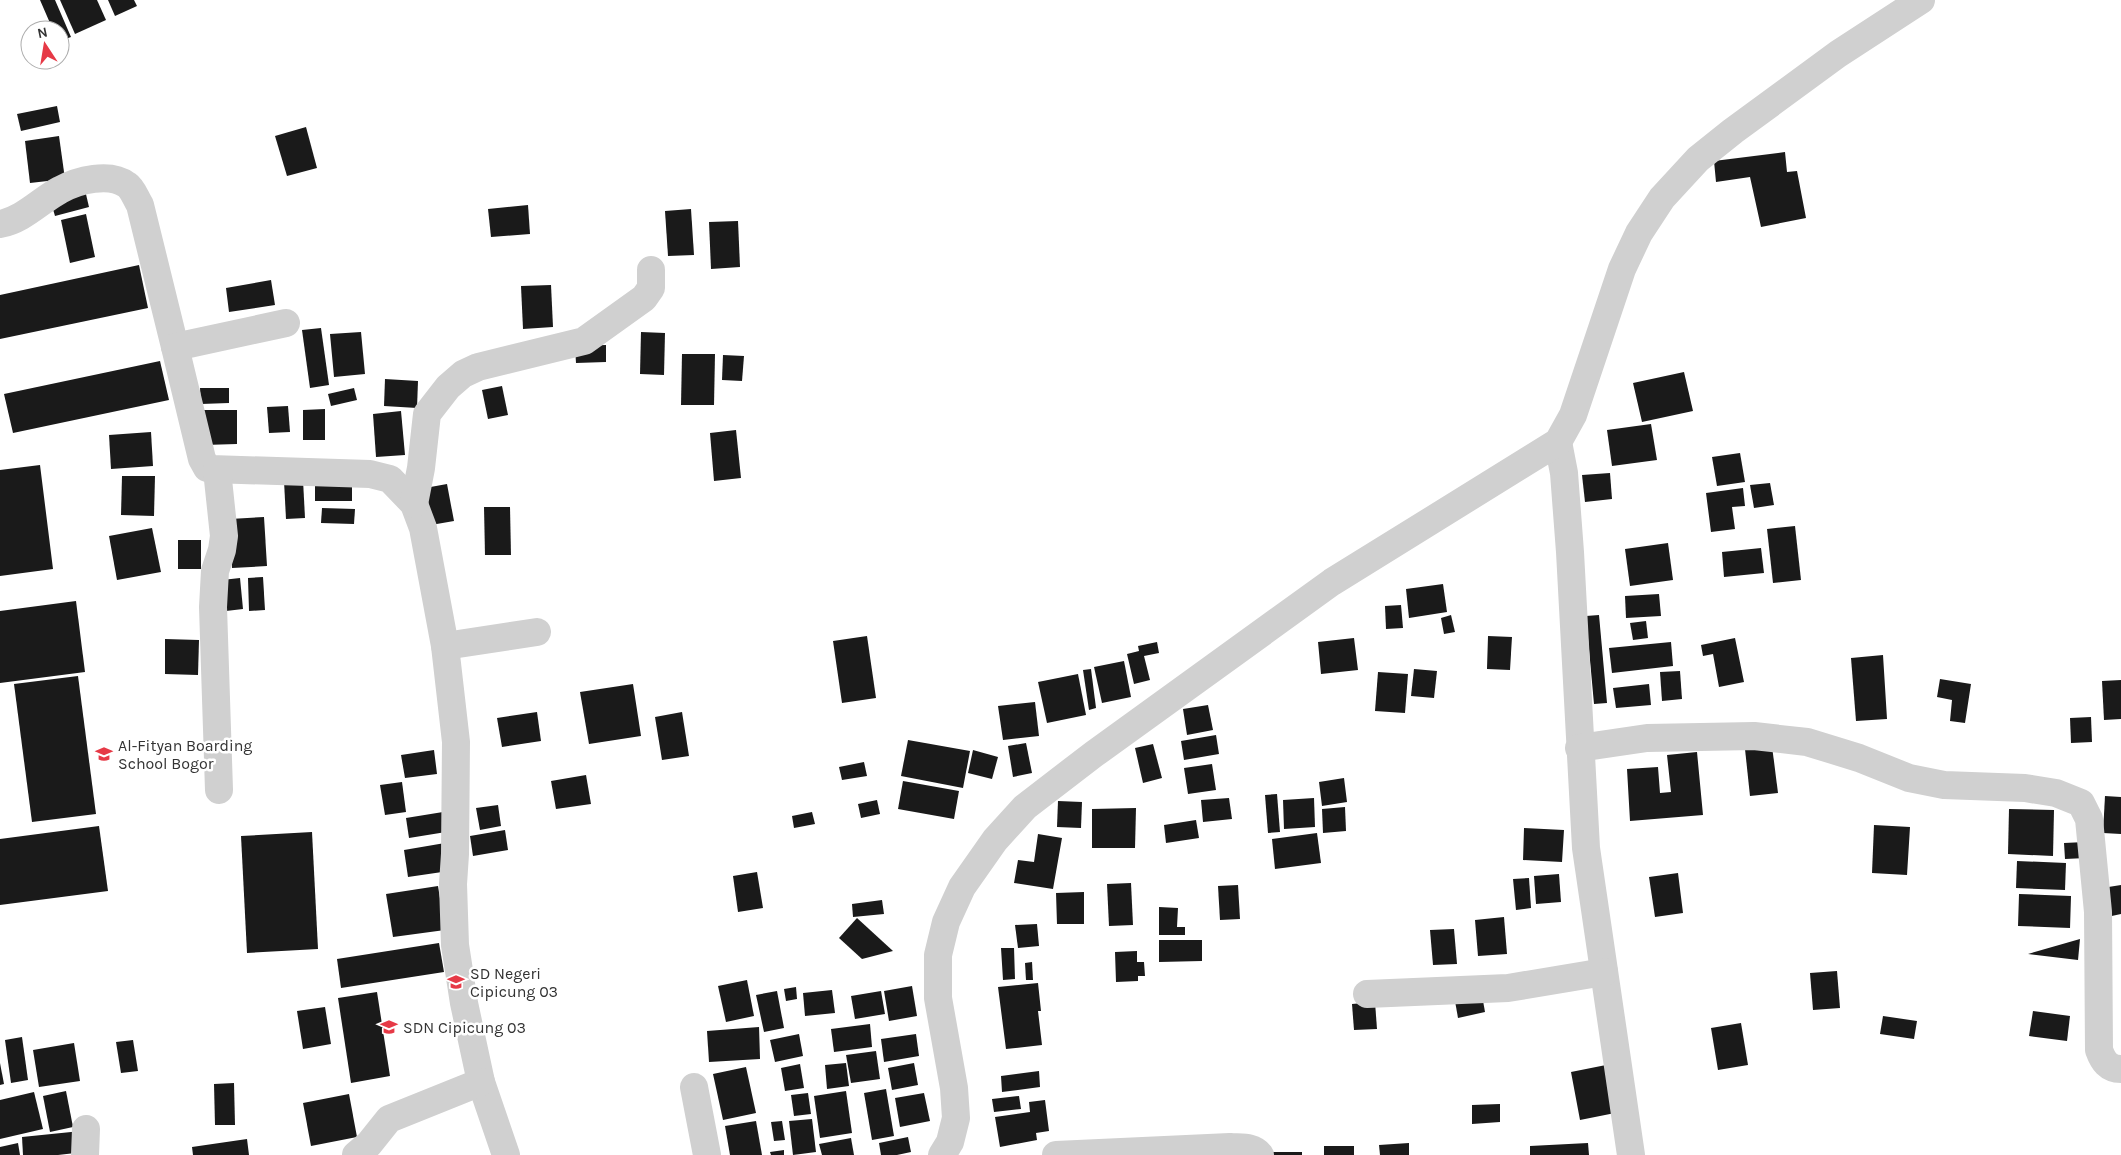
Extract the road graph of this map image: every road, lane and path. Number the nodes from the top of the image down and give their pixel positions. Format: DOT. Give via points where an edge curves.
graph roads {
  1 [pos="1921,0"];
  2 [pos="0,224"];
  3 [pos="651,270"];
  4 [pos="286,323"];
  5 [pos="175,347"];
  6 [pos="1558,442"];
  7 [pos="216,470"];
  8 [pos="414,504"];
  9 [pos="537,632"];
  10 [pos="445,646"];
  11 [pos="1580,748"];
  12 [pos="219,790"];
  13 [pos="1604,972"];
  14 [pos="1367,994"];
  15 [pos="2121,1069"];
  16 [pos="481,1082"];
  17 [pos="694,1087"];
  18 [pos="356,1155"];
  19 [pos="506,1155"];
  20 [pos="707,1155"];
  21 [pos="942,1155"];
  22 [pos="1056,1155"];
  23 [pos="1260,1155"];
  24 [pos="1631,1155"];
  1 -- 6 [label="street" via="1838,54 1733,131 1698,159 1662,198 1639,233 1622,269 1573,415"];
  2 -- 5 [label="street" via="34,208 61,189 89,180 114,178 129,186 140,204"];
  3 -- 8 [label="street" via="651,288 644,298 584,342 496,361 463,374 448,387 427,414"];
  4 -- 5 [label="street"];
  5 -- 7 [label="street" via="202,459 207,468"];
  6 -- 11 [label="street" via="1564,473 1570,552"];
  6 -- 21 [label="street" via="1324,588 1025,807 996,840 962,887 946,922 938,955 938,998 956,1118 950,1142"];
  7 -- 8 [label="street" via="370,474 390,479"];
  7 -- 12 [label="street" via="224,536 215,571 213,607"];
  8 -- 10 [label="street" via="423,528"];
  9 -- 10 [label="street"];
  10 -- 16 [label="street" via="456,742 455,945"];
  11 -- 13 [label="street" via="1586,848"];
  11 -- 15 [label="street" via="1647,738 1754,736 1808,742 1909,778 1944,785 2025,788 2056,793 2081,803 2089,819 2098,912 2098,1050 2104,1062"];
  13 -- 14 [label="street" via="1508,988"];
  13 -- 24 [label="street"];
  16 -- 18 [label="street" via="389,1119"];
  16 -- 19 [label="street"];
  17 -- 20 [label="street"];
  22 -- 23 [label="street" via="1230,1147 1248,1148"];
}
